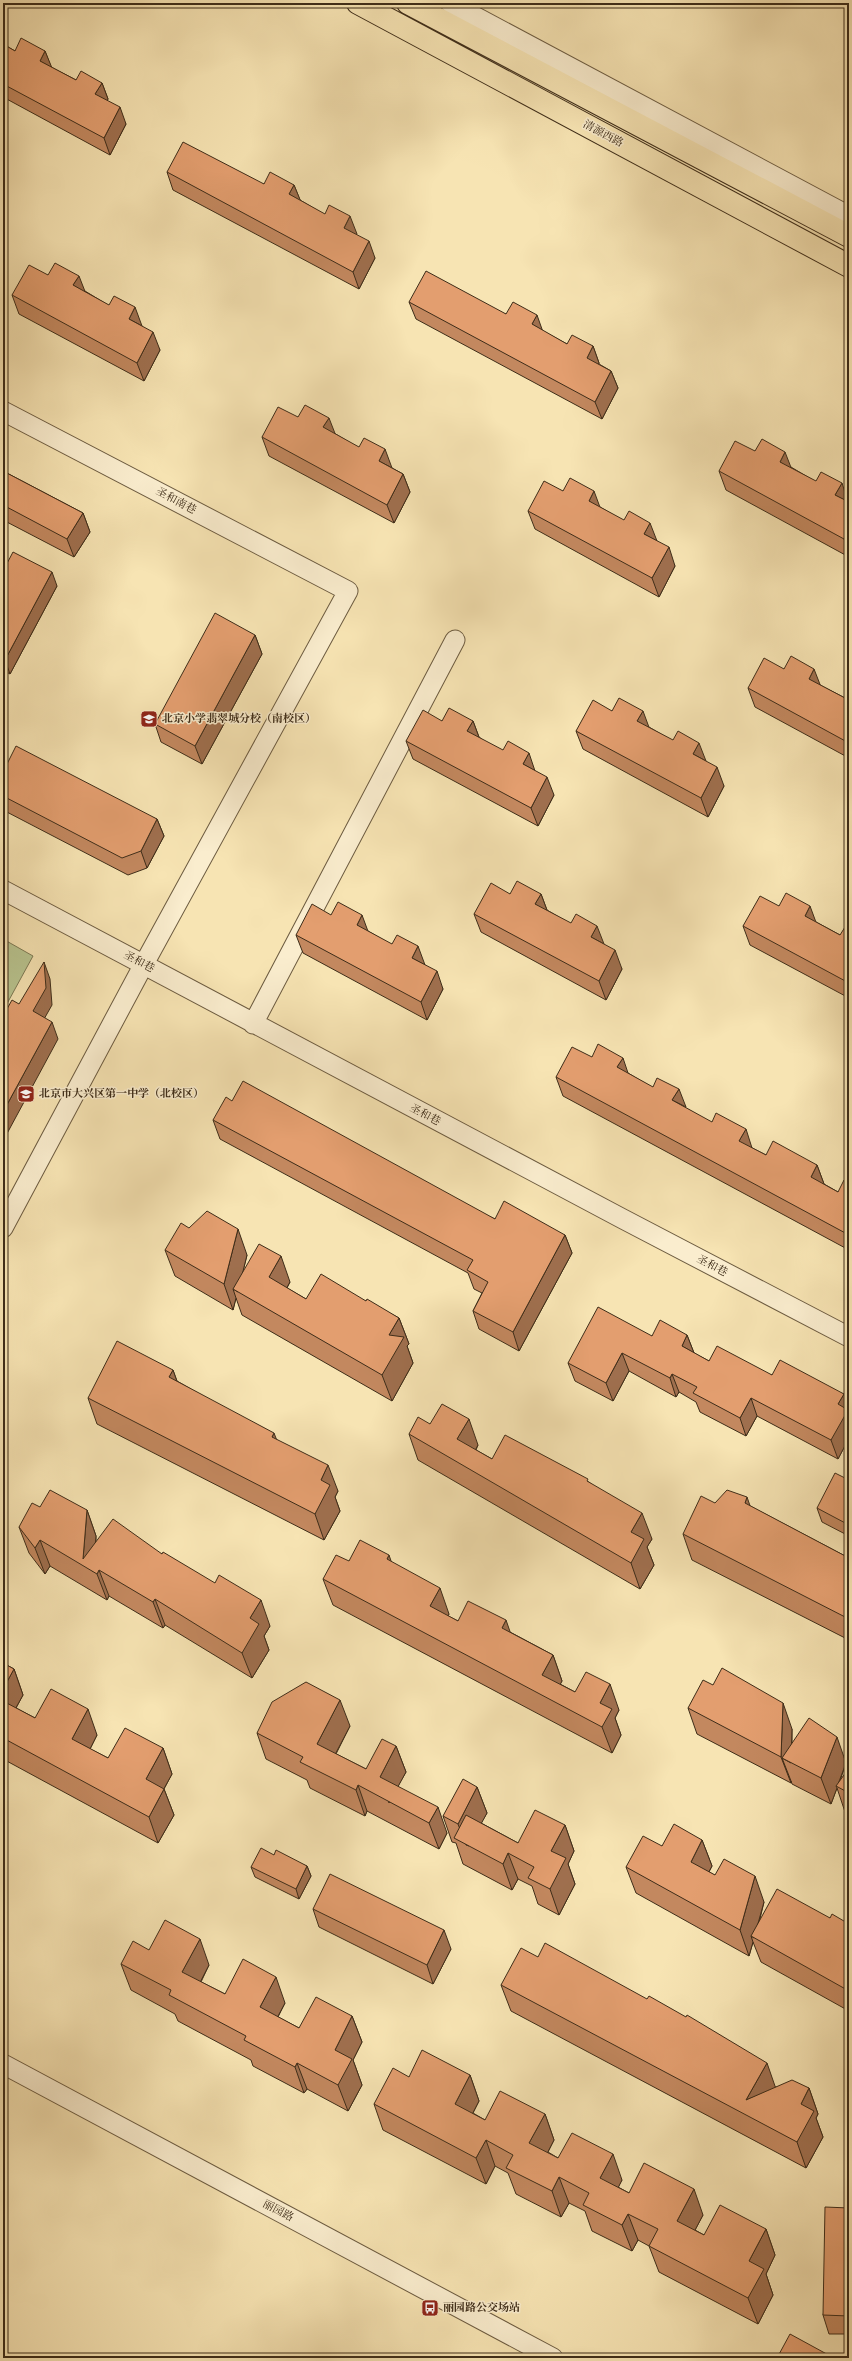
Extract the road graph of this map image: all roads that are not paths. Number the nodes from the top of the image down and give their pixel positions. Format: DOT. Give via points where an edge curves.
graph roads {
  1 [pos="358,3"];
  2 [pos="408,3"];
  3 [pos="450,3"];
  4 [pos="849,216"];
  5 [pos="849,236"];
  6 [pos="849,266"];
  7 [pos="3,411"];
  8 [pos="455,640"];
  9 [pos="3,890"];
  10 [pos="144,964"];
  11 [pos="253,1024"];
  12 [pos="3,1228"];
  13 [pos="849,1337"];
  14 [pos="3,2064"];
  15 [pos="553,2358"];
  1 -- 6 [label="main road, 清源西路"];
  2 -- 5 [label="main road"];
  3 -- 4 [label="street"];
  7 -- 10 [label="street, 圣和南巷" via="348,592"];
  8 -- 11 [label="street"];
  9 -- 10 [label="street, 圣和巷"];
  10 -- 11 [label="street, 圣和巷"];
  10 -- 12 [label="street"];
  11 -- 13 [label="street, 圣和巷"];
  14 -- 15 [label="street, 丽园路"];
}
